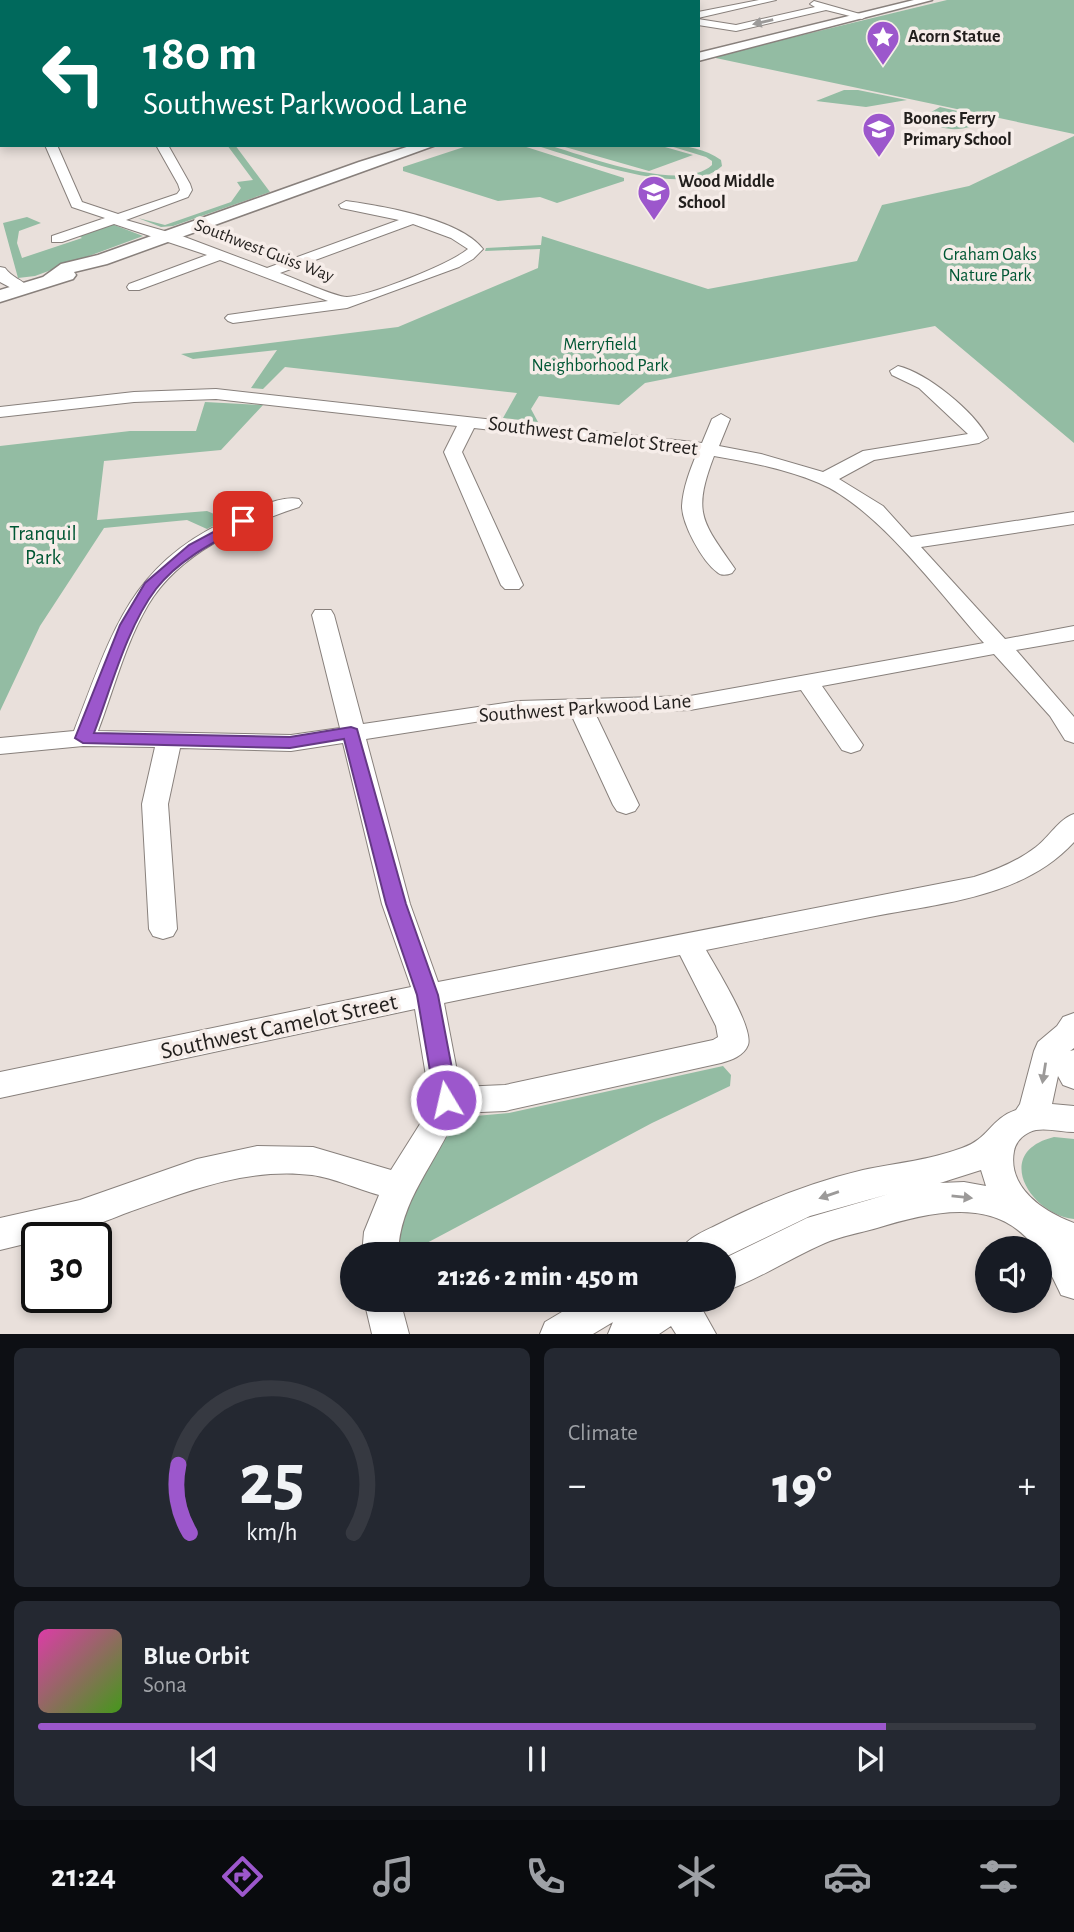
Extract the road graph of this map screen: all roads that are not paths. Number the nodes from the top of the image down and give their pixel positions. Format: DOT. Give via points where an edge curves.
graph roads {
  1 [pos="656,0"];
  2 [pos="675,0"];
  3 [pos="772,0"];
  4 [pos="927,0"];
  5 [pos="807,2"];
  6 [pos="827,8"];
  7 [pos="700,15"];
  8 [pos="862,16"];
  9 [pos="700,22"];
  10 [pos="700,56"];
  11 [pos="52,147"];
  12 [pos="163,147"];
  13 [pos="412,148"];
  14 [pos="346,205"];
  15 [pos="118,219"];
  16 [pos="410,220"];
  17 [pos="167,236"];
  18 [pos="57,239"];
  19 [pos="221,255"];
  20 [pos="0,271"];
  21 [pos="266,273"];
  22 [pos="134,287"];
  23 [pos="22,288"];
  24 [pos="0,296"];
  25 [pos="348,303"];
  26 [pos="233,318"];
  27 [pos="898,371"];
  28 [pos="0,412"];
  29 [pos="721,419"];
  30 [pos="468,422"];
  31 [pos="708,449"];
  32 [pos="826,480"];
  33 [pos="292,503"];
  34 [pos="1074,518"];
  35 [pos="908,543"];
  36 [pos="725,569"];
  37 [pos="512,585"];
  38 [pos="323,615"];
  39 [pos="1074,633"];
  40 [pos="999,646"];
  41 [pos="807,681"];
  42 [pos="580,707"];
  43 [pos="351,733"];
  44 [pos="1074,736"];
  45 [pos="83,738"];
  46 [pos="169,741"];
  47 [pos="851,745"];
  48 [pos="0,746"];
  49 [pos="626,805"];
  50 [pos="1074,823"];
  51 [pos="163,929"];
  52 [pos="690,944"];
  53 [pos="428,995"];
  54 [pos="1072,1045"];
  55 [pos="1074,1076"];
  56 [pos="0,1085"];
  57 [pos="446,1100"];
  58 [pos="1028,1119"];
  59 [pos="1074,1119"];
  60 [pos="996,1149"];
  61 [pos="399,1186"];
  62 [pos="1030,1219"];
  63 [pos="0,1234"];
  64 [pos="1074,1239"];
  65 [pos="381,1242"];
  66 [pos="720,1242"];
  67 [pos="736,1270"];
  68 [pos="1074,1283"];
  69 [pos="385,1312"];
  70 [pos="595,1312"];
  71 [pos="659,1312"];
  72 [pos="683,1312"];
  73 [pos="391,1334"];
  74 [pos="558,1334"];
  75 [pos="626,1334"];
  76 [pos="698,1334"];
  1 -- 2 [label="street"];
  3 -- 7 [label="street"];
  4 -- 8 [label="main road"];
  5 -- 6 [label="street"];
  6 -- 8 [label="street"];
  6 -- 9 [label="street, one-way" via="736,28"];
  8 -- 10 [label="main road"];
  11 -- 15 [label="street, Southwest Guiss Way" via="77,204"];
  12 -- 15 [label="street" via="186,194"];
  13 -- 17 [label="main road"];
  14 -- 16 [label="street" via="372,207"];
  15 -- 17 [label="street, Southwest Guiss Way"];
  15 -- 18 [label="street"];
  16 -- 21 [label="street"];
  16 -- 25 [label="street" via="464,238 476,249 433,273"];
  17 -- 19 [label="street, Southwest Guiss Way"];
  17 -- 23 [label="main road"];
  19 -- 21 [label="street, Southwest Guiss Way"];
  19 -- 22 [label="street"];
  20 -- 23 [label="street" via="3,278"];
  21 -- 25 [label="street, Southwest Guiss Way"];
  23 -- 24 [label="main road"];
  25 -- 26 [label="street"];
  27 -- 32 [label="street" via="925,384 979,438 869,455"];
  28 -- 30 [label="street, Southwest Camelot Street" via="134,397 216,394"];
  29 -- 31 [label="street"];
  30 -- 31 [label="street, Southwest Camelot Street"];
  30 -- 37 [label="street" via="453,452"];
  31 -- 32 [label="street, Southwest Camelot Street" via="755,457"];
  31 -- 36 [label="street" via="692,499 692,514 698,531"];
  32 -- 35 [label="street, Southwest Camelot Street" via="876,510"];
  33 -- 45 [label="street" via="214,535 151,586 128,625"];
  34 -- 35 [label="street"];
  35 -- 40 [label="street, Southwest Camelot Street"];
  38 -- 43 [label="street"];
  39 -- 40 [label="street, Southwest Parkwood Lane"];
  40 -- 41 [label="street, Southwest Parkwood Lane"];
  40 -- 44 [label="street, Southwest Camelot Street" via="1059,712"];
  41 -- 42 [label="street, Southwest Parkwood Lane" via="690,703"];
  41 -- 47 [label="street"];
  42 -- 43 [label="street, Southwest Parkwood Lane" via="519,708"];
  42 -- 49 [label="street"];
  43 -- 46 [label="street, Southwest Parkwood Lane" via="290,743"];
  43 -- 53 [label="street" via="396,904"];
  45 -- 46 [label="street, Southwest Parkwood Lane"];
  45 -- 48 [label="street, Southwest Parkwood Lane"];
  46 -- 51 [label="street" via="155,804"];
  50 -- 52 [label="street, Southwest Camelot Street" via="1045,855 1008,876"];
  52 -- 53 [label="street, Southwest Camelot Street"];
  52 -- 57 [label="street" via="731,1026 734,1042 721,1051 505,1098"];
  53 -- 56 [label="street, Southwest Camelot Street"];
  53 -- 57 [label="street"];
  54 -- 55 [label="street"];
  54 -- 58 [label="street, one-way" via="1049,1051"];
  57 -- 61 [label="street" via="434,1130"];
  58 -- 59 [label="street"];
  58 -- 60 [label="street" via="1003,1134"];
  60 -- 62 [label="street" via="998,1179 1010,1201"];
  60 -- 66 [label="street, one-way" via="955,1167 832,1194 765,1218"];
  61 -- 63 [label="street" via="313,1161 257,1160 197,1173 80,1215"];
  61 -- 65 [label="street"];
  62 -- 64 [label="street"];
  67 -- 62 [label="street, one-way" via="819,1229 925,1199 964,1197 1009,1206"];
  62 -- 68 [label="street" via="1065,1260"];
  69 -- 73 [label="street"];
  70 -- 74 [label="street"];
  71 -- 75 [label="street"];
  72 -- 76 [label="street"];
}
